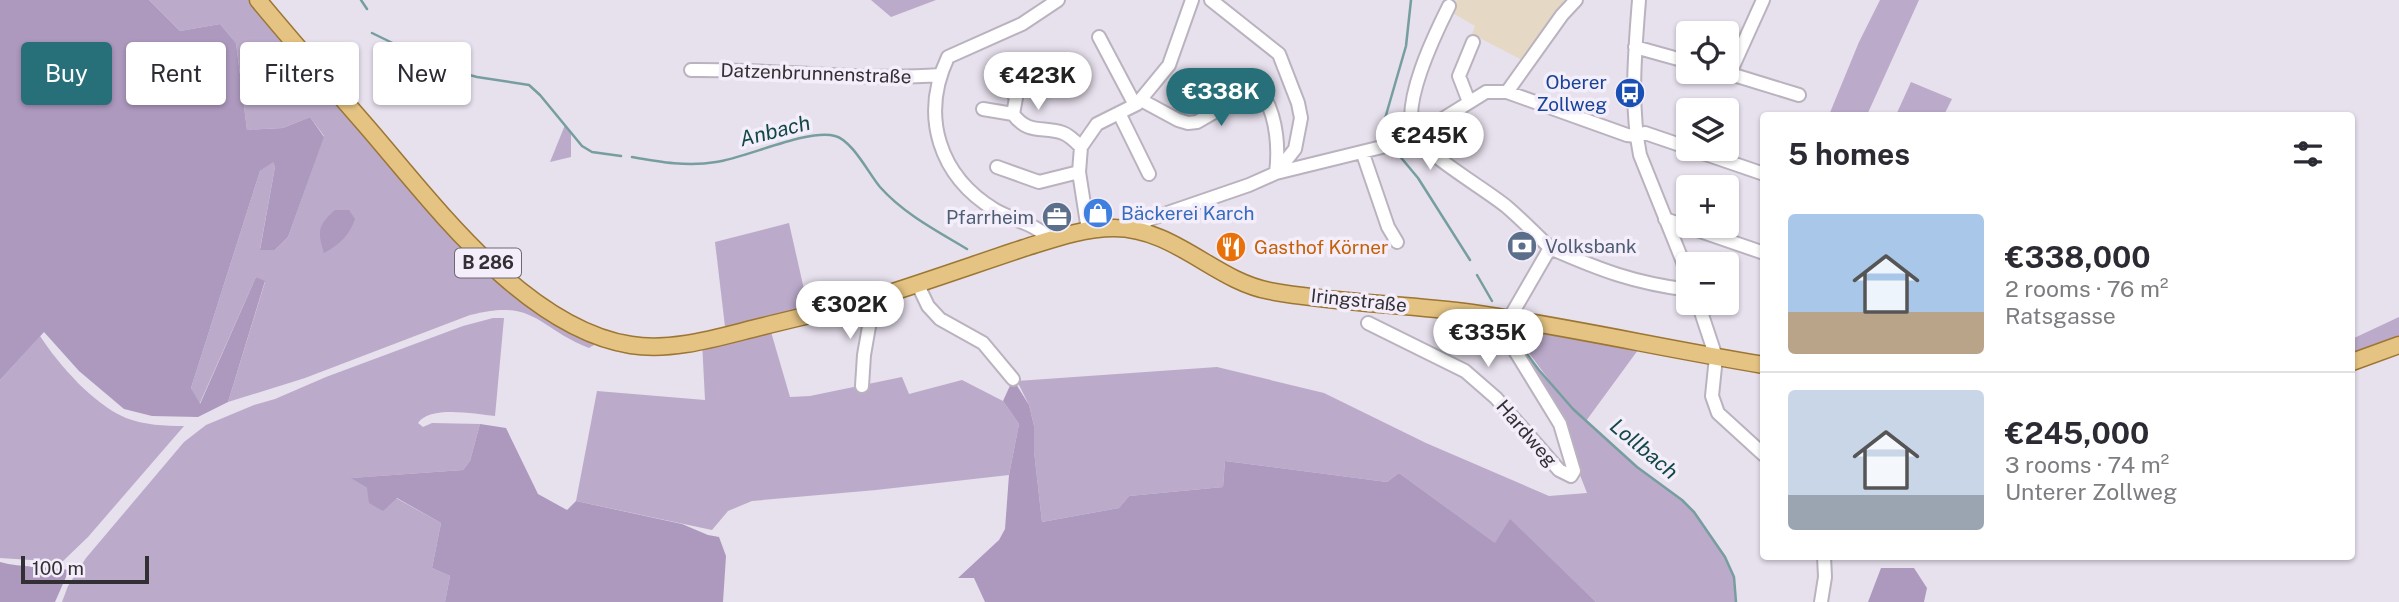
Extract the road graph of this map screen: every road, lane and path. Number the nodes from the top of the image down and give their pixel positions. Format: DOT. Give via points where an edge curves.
graph roads {
  1 [pos="258,0"];
  2 [pos="1058,0"];
  3 [pos="1192,0"];
  4 [pos="1211,0"];
  5 [pos="1576,0"];
  6 [pos="1640,0"];
  7 [pos="1763,0"];
  8 [pos="1449,6"];
  9 [pos="1099,37"];
  10 [pos="1473,42"];
  11 [pos="1635,47"];
  12 [pos="1739,49"];
  13 [pos="1676,58"];
  14 [pos="691,70"];
  15 [pos="940,75"];
  16 [pos="1739,77"];
  17 [pos="1012,92"];
  18 [pos="1507,92"];
  19 [pos="1799,95"];
  20 [pos="1469,102"];
  21 [pos="1138,103"];
  22 [pos="983,109"];
  23 [pos="1119,113"];
  24 [pos="1013,114"];
  25 [pos="1414,135"];
  26 [pos="1636,136"];
  27 [pos="1676,143"];
  28 [pos="1081,146"];
  29 [pos="1363,154"];
  30 [pos="1727,161"];
  31 [pos="997,167"];
  32 [pos="1079,172"];
  33 [pos="1276,173"];
  34 [pos="1760,173"];
  35 [pos="1149,174"];
  36 [pos="1665,219"];
  37 [pos="1088,230"];
  38 [pos="1140,230"];
  39 [pos="1051,240"];
  40 [pos="1397,242"];
  41 [pos="1550,248"];
  42 [pos="1679,252"];
  43 [pos="1760,252"];
  44 [pos="917,283"];
  45 [pos="1676,288"];
  46 [pos="874,298"];
  47 [pos="1702,315"];
  48 [pos="1509,318"];
  49 [pos="1368,323"];
  50 [pos="2399,345"];
  51 [pos="1716,357"];
  52 [pos="2355,361"];
  53 [pos="1760,364"];
  54 [pos="1013,379"];
  55 [pos="862,386"];
  56 [pos="1760,451"];
  57 [pos="1824,560"];
  58 [pos="1821,602"];
  1 -- 46 [label="main road, B 286" via="485,260 545,308 601,337 657,347 702,341"];
  2 -- 15 [label="street" via="1022,24 948,57"];
  3 -- 21 [label="street" via="1169,65"];
  4 -- 33 [label="street" via="1275,50 1286,70 1301,118 1295,149"];
  5 -- 18 [label="street"];
  6 -- 11 [label="street"];
  7 -- 12 [label="street"];
  8 -- 25 [label="street" via="1415,92"];
  9 -- 21 [label="street"];
  10 -- 20 [label="street" via="1460,76"];
  11 -- 13 [label="street"];
  11 -- 26 [label="street"];
  14 -- 15 [label="street, Datzenbrunnenstraße" via="892,78"];
  15 -- 39 [label="street" via="934,118 938,139 957,176 996,210 1041,229"];
  16 -- 19 [label="street"];
  17 -- 24 [label="street" via="1016,98"];
  18 -- 20 [label="street" via="1486,92"];
  18 -- 26 [label="street"];
  20 -- 25 [label="street"];
  21 -- 23 [label="street"];
  21 -- 33 [label="street" via="1197,122 1255,94 1265,98 1278,151"];
  22 -- 24 [label="street"];
  23 -- 28 [label="street" via="1097,124"];
  23 -- 35 [label="street"];
  24 -- 28 [label="street" via="1020,124 1064,133"];
  25 -- 29 [label="street"];
  25 -- 41 [label="street" via="1506,206"];
  26 -- 27 [label="street" via="1645,132"];
  26 -- 36 [label="street"];
  28 -- 32 [label="street"];
  29 -- 33 [label="street"];
  29 -- 40 [label="street"];
  30 -- 34 [label="street"];
  31 -- 32 [label="street" via="1039,183"];
  32 -- 37 [label="street"];
  33 -- 38 [label="street" via="1147,220"];
  36 -- 42 [label="street"];
  36 -- 43 [label="street"];
  37 -- 38 [label="main road, Iringstraße / B 286"];
  37 -- 39 [label="main road, B 286"];
  38 -- 48 [label="main road, Iringstraße / B 286" via="1265,290"];
  39 -- 44 [label="main road, B 286"];
  41 -- 45 [label="street" via="1648,285"];
  41 -- 48 [label="street"];
  44 -- 46 [label="main road, B 286"];
  44 -- 54 [label="street" via="940,319 983,343"];
  46 -- 55 [label="street"];
  47 -- 51 [label="street"];
  48 -- 49 [label="street, Hardweg" via="1506,336 1560,424 1574,471 1571,476 1559,470 1496,398 1465,371"];
  48 -- 51 [label="main road, Iringstraße / B 286"];
  50 -- 52 [label="main road"];
  51 -- 53 [label="main road, Iringstraße / B 286"];
  51 -- 56 [label="street" via="1712,396 1718,413"];
  57 -- 58 [label="street"];
}
